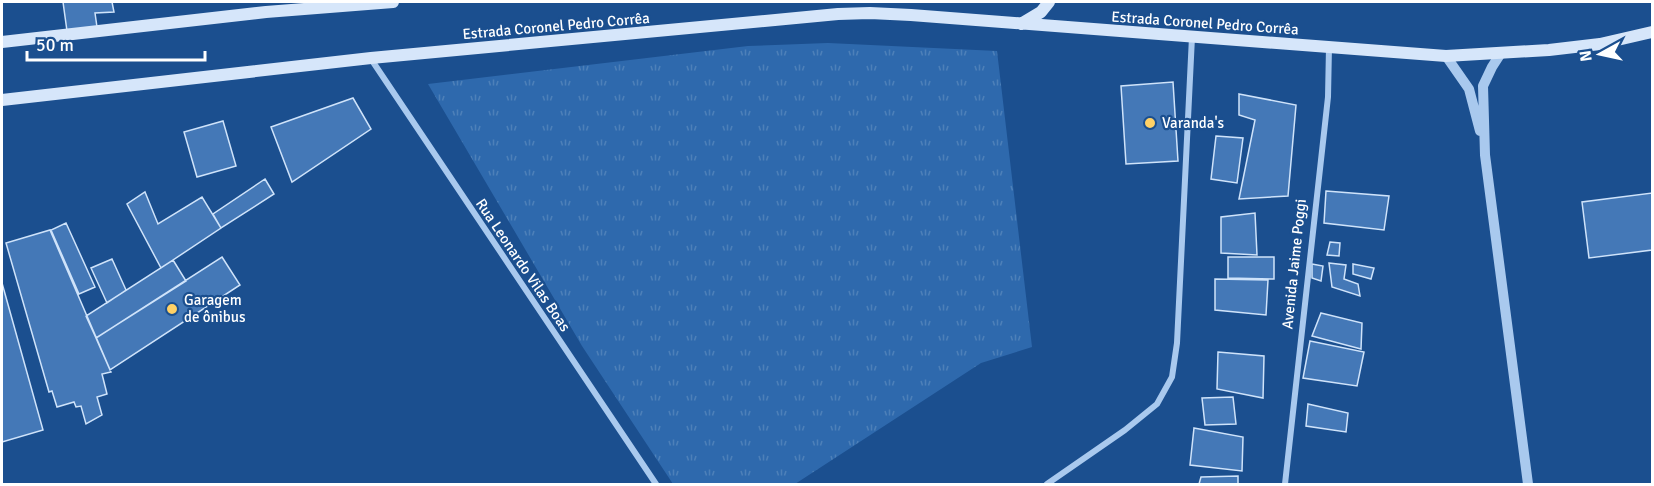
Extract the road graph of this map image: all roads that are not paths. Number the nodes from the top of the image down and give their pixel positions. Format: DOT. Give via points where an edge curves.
graph roads {
  1 [pos="393,2"];
  2 [pos="1049,2"];
  3 [pos="1021,24"];
  4 [pos="1653,32"];
  5 [pos="1192,37"];
  6 [pos="2,42"];
  7 [pos="1329,47"];
  8 [pos="1501,54"];
  9 [pos="1446,56"];
  10 [pos="370,58"];
  11 [pos="2,100"];
  12 [pos="1485,155"];
  13 [pos="656,484"];
  14 [pos="1047,484"];
  15 [pos="1285,484"];
  16 [pos="1528,484"];
  1 -- 6 [label="main road"];
  2 -- 3 [label="main road"];
  3 -- 5 [label="main road, Estrada Coronel Pedro Corrêa"];
  3 -- 10 [label="main road, Estrada Coronel Pedro Corrêa" via="838,14"];
  4 -- 8 [label="main road, Estrada Coronel Pedro Corrêa" via="1600,44"];
  5 -- 7 [label="main road, Estrada Coronel Pedro Corrêa"];
  5 -- 14 [label="street" via="1172,377 1157,404"];
  7 -- 9 [label="main road, Estrada Coronel Pedro Corrêa"];
  7 -- 15 [label="street, Avenida Jaime Poggi" via="1328,97"];
  8 -- 9 [label="main road, Estrada Coronel Pedro Corrêa"];
  8 -- 12 [label="street" via="1483,86"];
  9 -- 12 [label="street" via="1469,89"];
  10 -- 11 [label="main road, Estrada Coronel Pedro Corrêa"];
  10 -- 13 [label="street, Rua Leonardo Vilas Boas"];
  12 -- 16 [label="street"];
}
